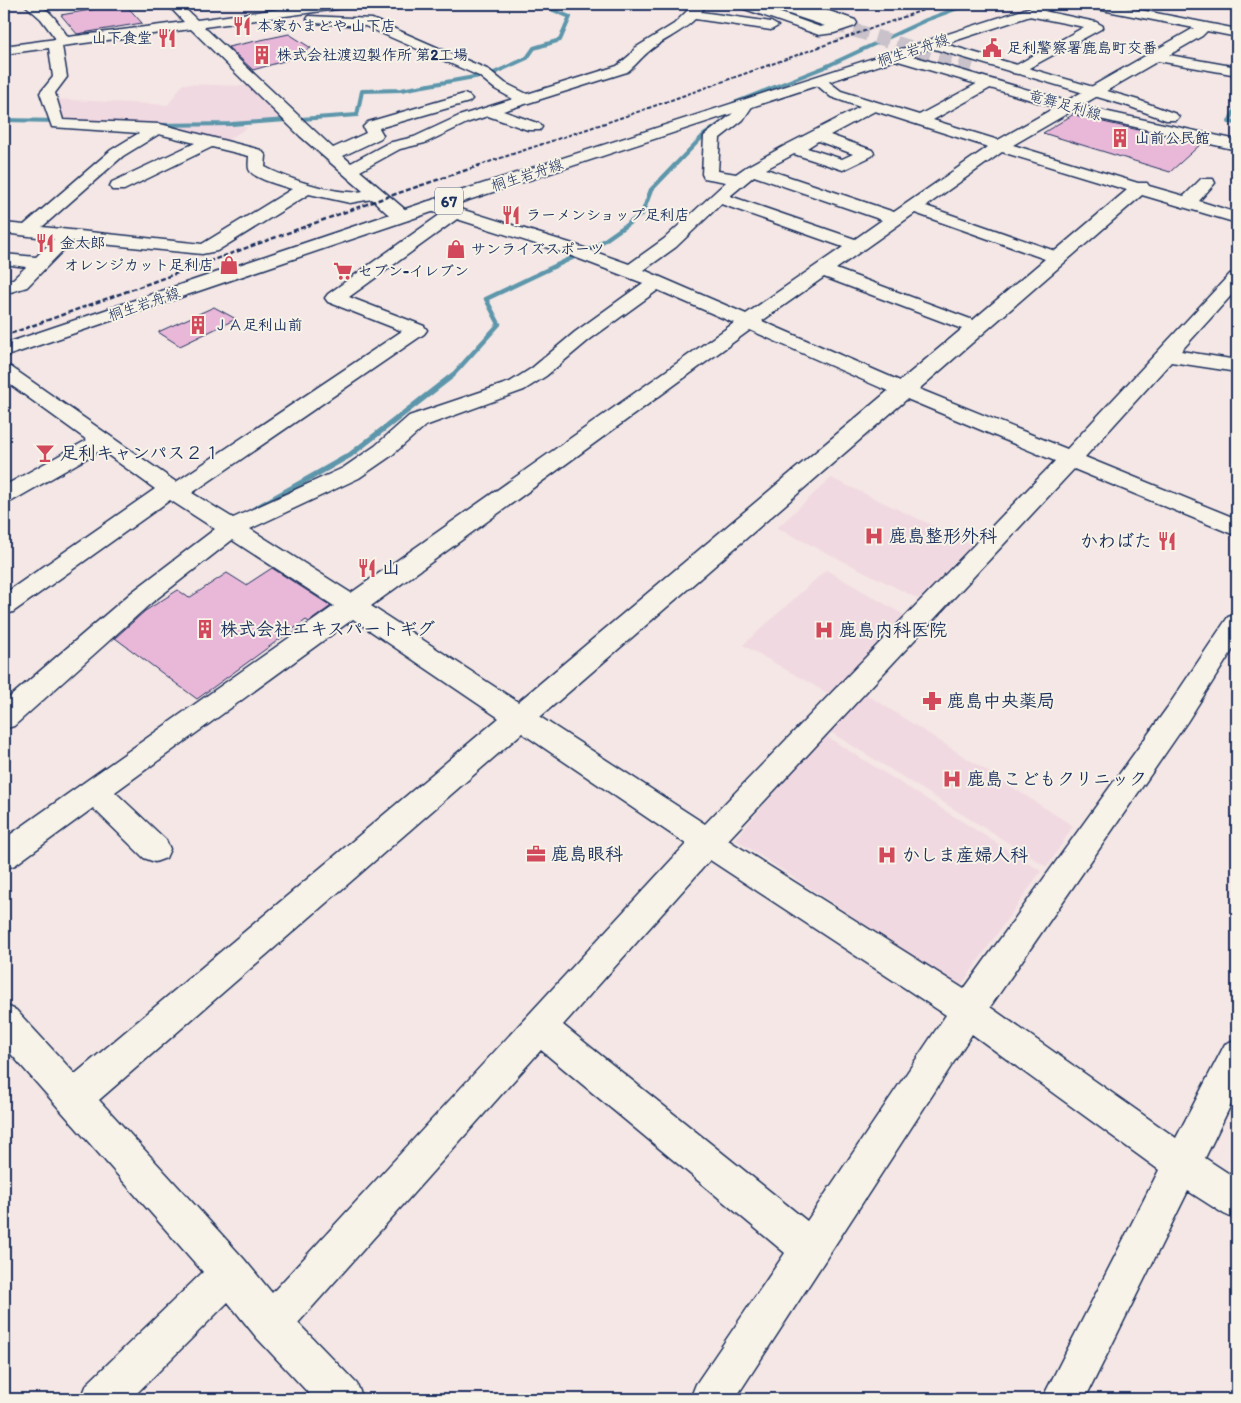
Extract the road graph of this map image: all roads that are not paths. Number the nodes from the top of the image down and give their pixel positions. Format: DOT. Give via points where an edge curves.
graph roads {
  1 [pos="30,4"];
  2 [pos="172,4"];
  3 [pos="262,4"];
  4 [pos="344,4"];
  5 [pos="744,4"];
  6 [pos="774,4"];
  7 [pos="797,4"];
  8 [pos="1053,4"];
  9 [pos="1092,4"];
  10 [pos="693,7"];
  11 [pos="297,11"];
  12 [pos="1029,12"];
  13 [pos="277,14"];
  14 [pos="833,24"];
  15 [pos="194,26"];
  16 [pos="1204,27"];
  17 [pos="788,29"];
  18 [pos="1237,33"];
  19 [pos="60,43"];
  20 [pos="931,44"];
  21 [pos="5,50"];
  22 [pos="896,56"];
  23 [pos="1157,57"];
  24 [pos="974,66"];
  25 [pos="1018,70"];
  26 [pos="1237,71"];
  27 [pos="819,81"];
  28 [pos="989,83"];
  29 [pos="1090,96"];
  30 [pos="464,98"];
  31 [pos="525,99"];
  32 [pos="745,105"];
  33 [pos="873,106"];
  34 [pos="1070,107"];
  35 [pos="487,111"];
  36 [pos="920,121"];
  37 [pos="534,126"];
  38 [pos="156,129"];
  39 [pos="816,135"];
  40 [pos="209,142"];
  41 [pos="1237,145"];
  42 [pos="1000,146"];
  43 [pos="792,148"];
  44 [pos="332,155"];
  45 [pos="350,170"];
  46 [pos="746,175"];
  47 [pos="1207,183"];
  48 [pos="118,186"];
  49 [pos="1141,187"];
  50 [pos="306,188"];
  51 [pos="374,192"];
  52 [pos="718,197"];
  53 [pos="1188,202"];
  54 [pos="432,206"];
  55 [pos="913,207"];
  56 [pos="454,213"];
  57 [pos="402,216"];
  58 [pos="1237,218"];
  59 [pos="896,219"];
  60 [pos="4,228"];
  61 [pos="27,231"];
  62 [pos="68,236"];
  63 [pos="857,246"];
  64 [pos="1058,258"];
  65 [pos="4,259"];
  66 [pos="41,263"];
  67 [pos="822,270"];
  68 [pos="630,271"];
  69 [pos="1237,278"];
  70 [pos="657,282"];
  71 [pos="4,288"];
  72 [pos="748,322"];
  73 [pos="977,328"];
  74 [pos="4,351"];
  75 [pos="1166,355"];
  76 [pos="1237,366"];
  77 [pos="4,371"];
  78 [pos="13,388"];
  79 [pos="904,390"];
  80 [pos="103,440"];
  81 [pos="1070,458"];
  82 [pos="173,491"];
  83 [pos="4,496"];
  84 [pos="232,528"];
  85 [pos="1237,528"];
  86 [pos="4,606"];
  87 [pos="354,607"];
  88 [pos="1237,623"];
  89 [pos="4,718"];
  90 [pos="520,718"];
  91 [pos="95,791"];
  92 [pos="707,842"];
  93 [pos="155,849"];
  94 [pos="4,856"];
  95 [pos="968,1012"];
  96 [pos="4,1021"];
  97 [pos="540,1027"];
  98 [pos="1237,1056"];
  99 [pos="74,1098"];
  100 [pos="1183,1165"];
  101 [pos="1237,1201"];
  102 [pos="811,1249"];
  103 [pos="230,1273"];
  104 [pos="271,1324"];
  105 [pos="102,1399"];
  106 [pos="342,1399"];
  107 [pos="712,1399"];
  108 [pos="1063,1399"];
  1 -- 19 [label="street" via="46,16"];
  2 -- 15 [label="street"];
  3 -- 13 [label="street"];
  4 -- 11 [label="street"];
  5 -- 7 [label="street" via="819,31 850,22"];
  6 -- 14 [label="street"];
  8 -- 12 [label="street, 桐生岩舟線 / 67"];
  9 -- 16 [label="street"];
  10 -- 17 [label="street"];
  10 -- 31 [label="street" via="679,27 640,51 622,69"];
  11 -- 13 [label="street"];
  11 -- 31 [label="street" via="318,20 367,22 484,73"];
  12 -- 20 [label="street, 桐生岩舟線 / 67"];
  12 -- 25 [label="street" via="1096,26"];
  13 -- 15 [label="street"];
  15 -- 19 [label="street"];
  15 -- 44 [label="street"];
  16 -- 18 [label="street"];
  16 -- 23 [label="street"];
  19 -- 21 [label="street"];
  19 -- 38 [label="street" via="60,77 46,93 57,124"];
  20 -- 22 [label="street, 桐生岩舟線 / 67"];
  20 -- 25 [label="street, 竜舞足利線"];
  22 -- 27 [label="street, 桐生岩舟線 / 67"];
  22 -- 28 [label="street, 竜舞足利線"];
  23 -- 26 [label="street"];
  23 -- 29 [label="street"];
  24 -- 29 [label="street"];
  25 -- 29 [label="street, 竜舞足利線"];
  27 -- 32 [label="street, 桐生岩舟線 / 67"];
  27 -- 33 [label="street" via="836,94"];
  28 -- 34 [label="street, 竜舞足利線"];
  28 -- 36 [label="street"];
  29 -- 34 [label="street"];
  29 -- 41 [label="street"];
  30 -- 44 [label="street" via="372,125 375,135"];
  31 -- 35 [label="street"];
  32 -- 46 [label="street" via="738,117 712,136 710,174"];
  32 -- 54 [label="street, 桐生岩舟線 / 67"];
  33 -- 36 [label="street"];
  33 -- 39 [label="street"];
  34 -- 41 [label="street, 竜舞足利線"];
  34 -- 42 [label="street"];
  35 -- 37 [label="street"];
  35 -- 45 [label="street" via="450,124 419,140 394,146"];
  36 -- 42 [label="street"];
  38 -- 40 [label="street"];
  38 -- 61 [label="street" via="117,153"];
  39 -- 43 [label="street"];
  39 -- 43 [label="street" via="866,153 843,165"];
  40 -- 48 [label="street"];
  40 -- 50 [label="street" via="255,153 258,156 257,169"];
  42 -- 49 [label="street"];
  42 -- 55 [label="street"];
  43 -- 46 [label="street"];
  44 -- 45 [label="street"];
  45 -- 51 [label="street"];
  46 -- 52 [label="street"];
  46 -- 59 [label="street"];
  47 -- 53 [label="street"];
  49 -- 53 [label="street"];
  49 -- 64 [label="street"];
  50 -- 51 [label="street" via="357,198"];
  50 -- 62 [label="street" via="202,250"];
  51 -- 57 [label="street"];
  52 -- 63 [label="street"];
  52 -- 68 [label="street" via="670,243"];
  53 -- 58 [label="street"];
  54 -- 56 [label="street"];
  54 -- 57 [label="street, 桐生岩舟線 / 67"];
  55 -- 59 [label="street"];
  55 -- 64 [label="street"];
  56 -- 68 [label="street"];
  56 -- 82 [label="street" via="335,298 417,330"];
  57 -- 74 [label="street, 桐生岩舟線 / 67"];
  59 -- 63 [label="street"];
  60 -- 61 [label="street"];
  61 -- 62 [label="street"];
  62 -- 66 [label="street"];
  63 -- 67 [label="street"];
  64 -- 73 [label="street"];
  65 -- 66 [label="street"];
  66 -- 71 [label="street" via="20,283"];
  67 -- 72 [label="street"];
  67 -- 73 [label="street"];
  68 -- 70 [label="street"];
  69 -- 75 [label="street"];
  70 -- 72 [label="street"];
  70 -- 84 [label="street" via="517,386 417,421 383,451 351,473"];
  72 -- 79 [label="street"];
  72 -- 87 [label="street"];
  73 -- 79 [label="street"];
  75 -- 76 [label="street"];
  75 -- 81 [label="street"];
  77 -- 78 [label="street"];
  78 -- 80 [label="street"];
  79 -- 81 [label="street"];
  79 -- 90 [label="street"];
  80 -- 82 [label="street"];
  80 -- 83 [label="street"];
  81 -- 85 [label="street"];
  81 -- 92 [label="street"];
  82 -- 84 [label="street"];
  82 -- 86 [label="street"];
  84 -- 87 [label="street"];
  84 -- 89 [label="street" via="141,598"];
  87 -- 90 [label="street"];
  87 -- 91 [label="street"];
  88 -- 95 [label="street" via="1177,715"];
  90 -- 92 [label="street"];
  90 -- 99 [label="street"];
  91 -- 93 [label="street"];
  91 -- 94 [label="street"];
  92 -- 95 [label="street"];
  92 -- 97 [label="street"];
  95 -- 100 [label="street"];
  95 -- 102 [label="street"];
  96 -- 99 [label="street"];
  97 -- 102 [label="street"];
  97 -- 104 [label="street"];
  98 -- 100 [label="street"];
  99 -- 103 [label="street"];
  100 -- 101 [label="street"];
  100 -- 108 [label="street"];
  102 -- 107 [label="street"];
  103 -- 104 [label="street"];
  103 -- 105 [label="street"];
  104 -- 106 [label="street"];
}
